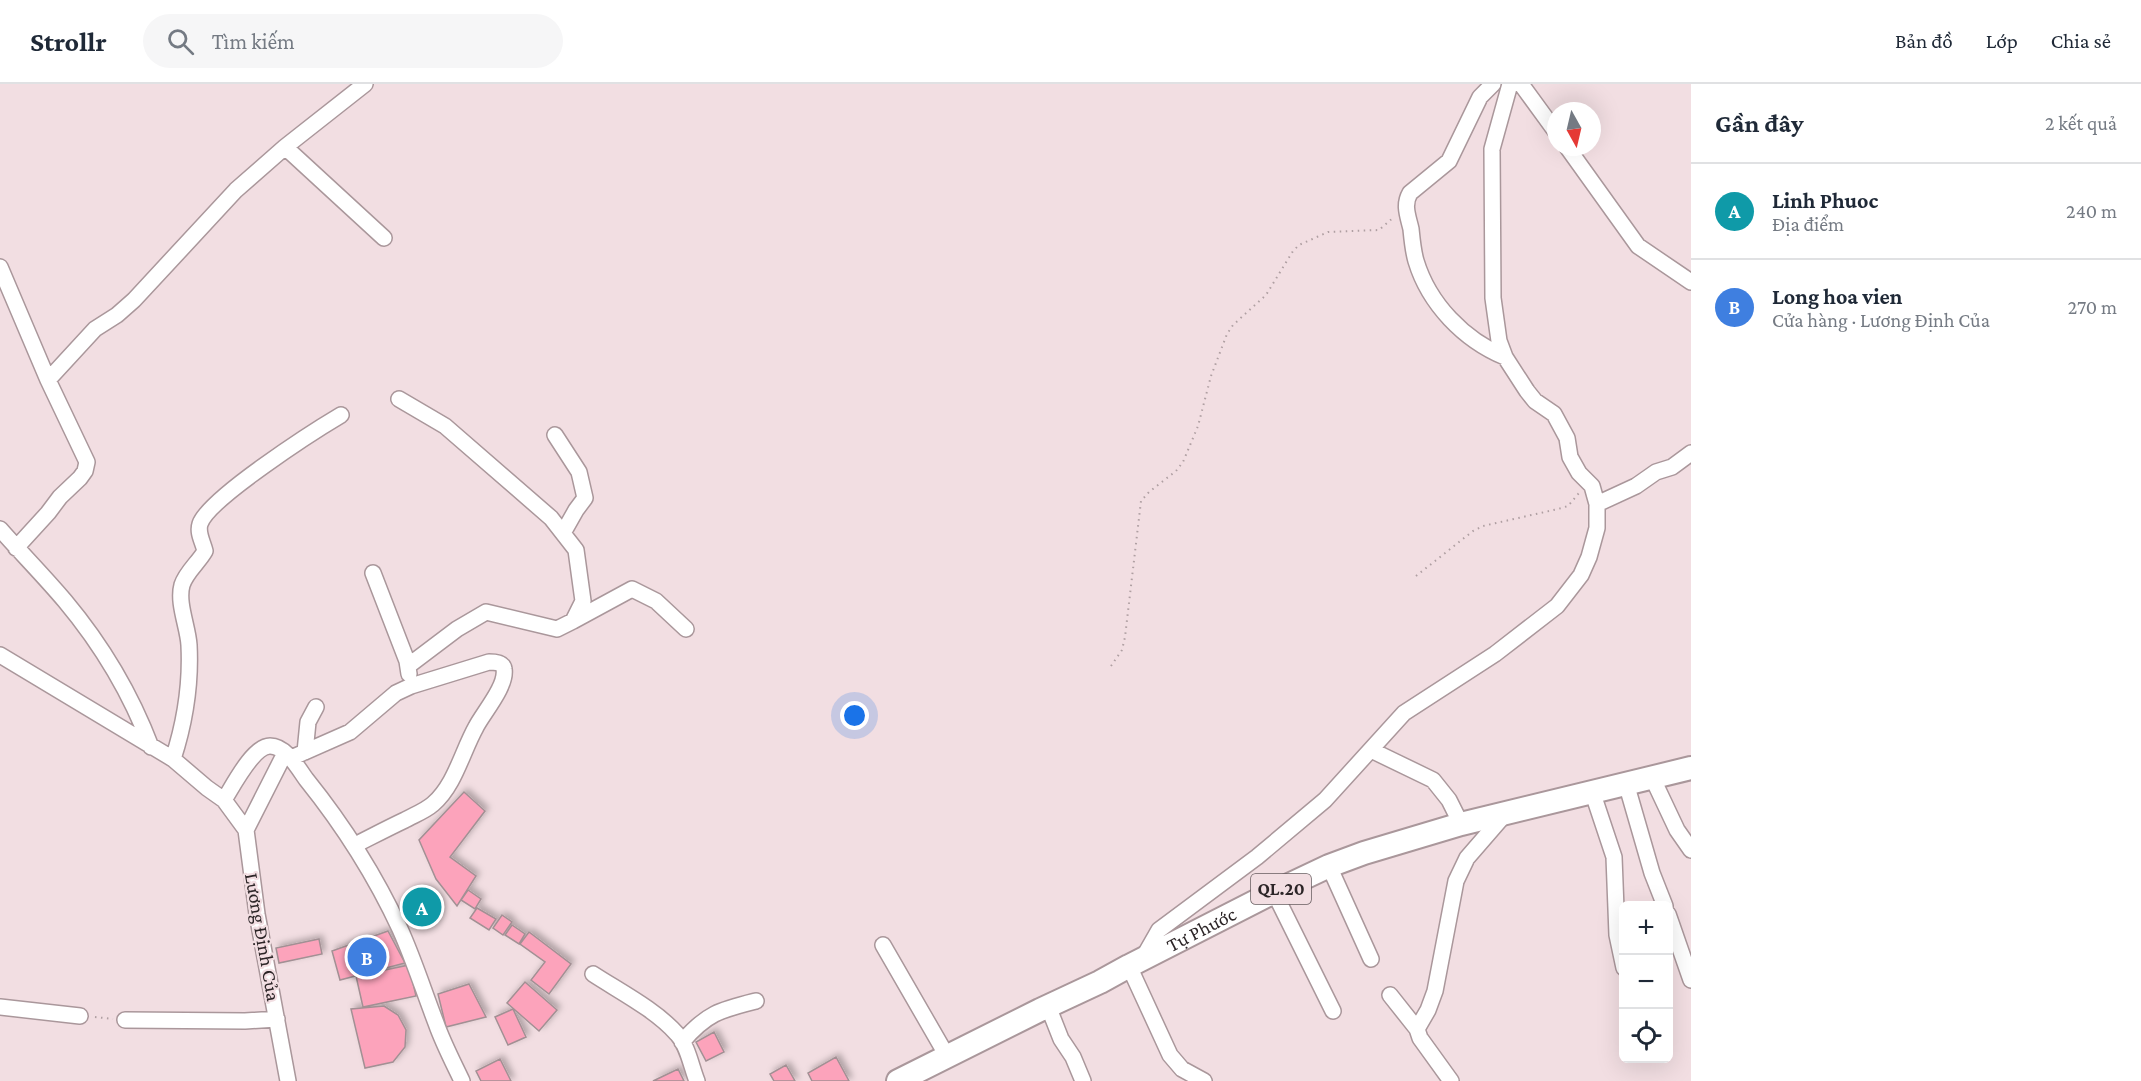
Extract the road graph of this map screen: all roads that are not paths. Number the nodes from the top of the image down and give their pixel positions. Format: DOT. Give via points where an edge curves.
graph roads {
  1 [pos="365,84"];
  2 [pos="1493,84"];
  3 [pos="1510,84"];
  4 [pos="1521,84"];
  5 [pos="1547,120"];
  6 [pos="285,147"];
  7 [pos="1573,156"];
  8 [pos="384,238"];
  9 [pos="0,267"];
  10 [pos="1691,282"];
  11 [pos="1505,357"];
  12 [pos="48,380"];
  13 [pos="399,399"];
  14 [pos="341,416"];
  15 [pos="555,435"];
  16 [pos="1691,453"];
  17 [pos="1597,504"];
  18 [pos="0,529"];
  19 [pos="563,533"];
  20 [pos="16,548"];
  21 [pos="373,573"];
  22 [pos="573,621"];
  23 [pos="686,629"];
  24 [pos="0,655"];
  25 [pos="408,666"];
  26 [pos="411,686"];
  27 [pos="316,706"];
  28 [pos="151,747"];
  29 [pos="1371,750"];
  30 [pos="293,755"];
  31 [pos="173,759"];
  32 [pos="1691,768"];
  33 [pos="1652,777"];
  34 [pos="1626,783"];
  35 [pos="1592,791"];
  36 [pos="224,800"];
  37 [pos="1506,813"];
  38 [pos="1461,824"];
  39 [pos="246,830"];
  40 [pos="355,845"];
  41 [pos="1691,850"];
  42 [pos="1329,867"];
  43 [pos="1274,892"];
  44 [pos="1663,901"];
  45 [pos="1673,928"];
  46 [pos="883,945"];
  47 [pos="1621,955"];
  48 [pos="1371,959"];
  49 [pos="1136,962"];
  50 [pos="593,974"];
  51 [pos="1691,980"];
  52 [pos="1390,995"];
  53 [pos="756,1001"];
  54 [pos="0,1006"];
  55 [pos="1048,1006"];
  56 [pos="1333,1011"];
  57 [pos="80,1016"];
  58 [pos="278,1018"];
  59 [pos="124,1020"];
  60 [pos="1417,1029"];
  61 [pos="682,1042"];
  62 [pos="947,1056"];
  63 [pos="288,1081"];
  64 [pos="462,1081"];
  65 [pos="697,1081"];
  66 [pos="898,1081"];
  67 [pos="1083,1081"];
  68 [pos="1204,1081"];
  69 [pos="1451,1081"];
  1 -- 6 [label="street"];
  2 -- 11 [label="street" via="1480,97 1449,161 1406,200 1416,260 1431,295 1464,332"];
  3 -- 11 [label="street" via="1492,149 1493,298"];
  4 -- 5 [label="street"];
  6 -- 8 [label="street"];
  6 -- 12 [label="street" via="236,190 134,300 95,329"];
  7 -- 10 [label="street" via="1638,246"];
  9 -- 12 [label="street"];
  11 -- 17 [label="street" via="1535,401 1554,414 1567,438 1570,457 1578,473 1592,486"];
  12 -- 20 [label="street" via="87,462 85,471"];
  13 -- 19 [label="street" via="445,426 551,518"];
  14 -- 31 [label="street" via="216,502 201,523 205,551 183,584 181,595 188,632 188,693"];
  15 -- 19 [label="street" via="579,472 585,498"];
  16 -- 17 [label="street" via="1672,467"];
  17 -- 29 [label="street" via="1598,528 1589,557 1581,575 1557,606 1495,654 1404,713"];
  18 -- 20 [label="street"];
  19 -- 22 [label="street" via="576,550 583,601"];
  20 -- 28 [label="street" via="86,627 127,694"];
  21 -- 25 [label="street"];
  22 -- 23 [label="street" via="632,589 656,601"];
  22 -- 25 [label="street" via="557,629 486,612"];
  24 -- 28 [label="street, Lương Định Của"];
  25 -- 26 [label="street"];
  26 -- 30 [label="street" via="396,693 350,732"];
  26 -- 40 [label="street" via="489,662 497,662 504,669 497,694 441,796 424,810"];
  27 -- 30 [label="street"];
  28 -- 31 [label="street, Lương Định Của"];
  29 -- 38 [label="street" via="1433,780"];
  29 -- 49 [label="street" via="1325,800 1288,832 1159,930"];
  30 -- 36 [label="street" via="277,747 262,748 253,755"];
  30 -- 39 [label="street"];
  30 -- 40 [label="street"];
  31 -- 36 [label="street, Lương Định Của"];
  32 -- 33 [label="highway, Tự Phước / QL.20"];
  33 -- 34 [label="highway, Tự Phước / QL.20"];
  33 -- 41 [label="street"];
  34 -- 35 [label="highway, Tự Phước / QL.20"];
  34 -- 44 [label="street"];
  35 -- 37 [label="highway, Tự Phước / QL.20"];
  35 -- 47 [label="street" via="1614,857"];
  36 -- 39 [label="street, Lương Định Của"];
  37 -- 38 [label="highway, Tự Phước / QL.20"];
  37 -- 60 [label="street" via="1467,858 1456,881 1435,991"];
  38 -- 42 [label="highway, Tự Phước / QL.20"];
  39 -- 58 [label="street, Lương Định Của" via="257,914"];
  40 -- 64 [label="street" via="399,929"];
  42 -- 43 [label="highway, Tự Phước / QL.20"];
  42 -- 48 [label="street"];
  43 -- 49 [label="highway, Tự Phước / QL.20"];
  43 -- 56 [label="street"];
  45 -- 51 [label="street"];
  46 -- 62 [label="street"];
  49 -- 55 [label="highway, Tự Phước / QL.20"];
  49 -- 68 [label="street" via="1176,1063"];
  50 -- 61 [label="street" via="652,1013"];
  52 -- 60 [label="street"];
  53 -- 61 [label="street" via="712,1014"];
  54 -- 57 [label="street"];
  55 -- 62 [label="highway, Tự Phước / QL.20"];
  55 -- 67 [label="street"];
  58 -- 59 [label="street"];
  58 -- 63 [label="street, Lương Định Của"];
  60 -- 69 [label="street"];
  61 -- 65 [label="street"];
  62 -- 66 [label="highway, Tự Phước / QL.20"];
}
